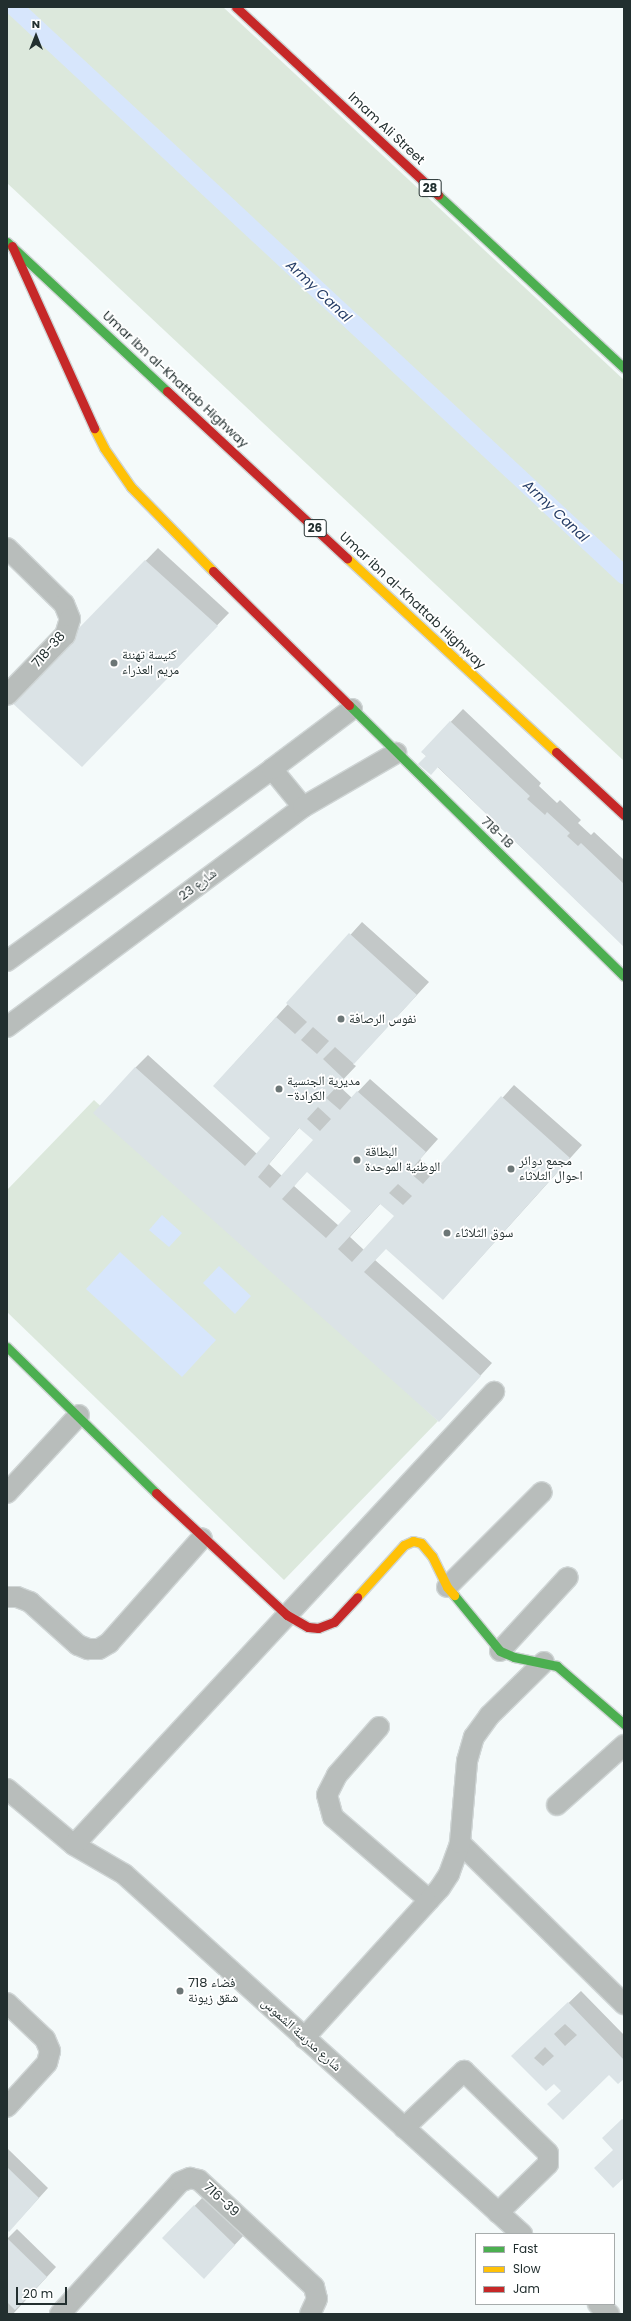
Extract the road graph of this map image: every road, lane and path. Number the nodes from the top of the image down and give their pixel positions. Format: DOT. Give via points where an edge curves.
graph roads {
  1 [pos="236,7"];
  2 [pos="9,244"];
  3 [pos="624,368"];
  4 [pos="7,548"];
  5 [pos="7,695"];
  6 [pos="352,709"];
  7 [pos="396,753"];
  8 [pos="272,769"];
  9 [pos="303,807"];
  10 [pos="624,815"];
  11 [pos="7,961"];
  12 [pos="624,976"];
  13 [pos="7,1026"];
  14 [pos="7,1347"];
  15 [pos="494,1392"];
  16 [pos="79,1415"];
  17 [pos="542,1492"];
  18 [pos="7,1493"];
  19 [pos="202,1538"];
  20 [pos="568,1577"];
  21 [pos="447,1587"];
  22 [pos="7,1597"];
  23 [pos="287,1615"];
  24 [pos="500,1651"];
  25 [pos="544,1662"];
  26 [pos="624,1724"];
  27 [pos="380,1727"];
  28 [pos="624,1744"];
  29 [pos="7,1789"];
  30 [pos="557,1805"];
  31 [pos="460,1843"];
  32 [pos="74,1845"];
  33 [pos="429,1900"];
  34 [pos="7,2003"];
  35 [pos="624,2004"];
  36 [pos="304,2038"];
  37 [pos="7,2107"];
  38 [pos="404,2128"];
  39 [pos="498,2213"];
  40 [pos="521,2233"];
  41 [pos="599,2305"];
  42 [pos="60,2314"];
  43 [pos="310,2314"];
  44 [pos="609,2314"];
  1 -- 3 [label="main road, Imam Ali Street / 28"];
  2 -- 6 [label="main road, 718-18" via="104,448 131,487"];
  2 -- 10 [label="main road, Umar ibn al-Khattab Highway / 26"];
  4 -- 5 [label="street, 718-38" via="64,604 70,619 65,635"];
  6 -- 7 [label="main road, 718-18"];
  6 -- 8 [label="street"];
  7 -- 9 [label="street, شارع 23"];
  7 -- 12 [label="main road, 718-18"];
  8 -- 9 [label="street"];
  8 -- 11 [label="street"];
  9 -- 13 [label="street, شارع 23"];
  14 -- 16 [label="main road"];
  15 -- 23 [label="street"];
  16 -- 18 [label="street"];
  16 -- 19 [label="main road"];
  17 -- 21 [label="street"];
  19 -- 22 [label="street" via="109,1643 99,1649 88,1649 78,1645 30,1602 17,1597"];
  19 -- 23 [label="main road"];
  20 -- 24 [label="street"];
  21 -- 23 [label="main road" via="432,1556 421,1543 413,1541 404,1545 334,1622 318,1628 308,1627"];
  21 -- 24 [label="main road"];
  23 -- 32 [label="street"];
  24 -- 25 [label="main road" via="514,1657"];
  25 -- 26 [label="main road" via="562,1670"];
  25 -- 31 [label="street" via="489,1716 474,1737 467,1761"];
  27 -- 33 [label="street" via="337,1775 327,1795 333,1817"];
  28 -- 30 [label="street"];
  29 -- 32 [label="street, شارع مدرسة الشموس"];
  31 -- 33 [label="street" via="449,1874"];
  31 -- 35 [label="street"];
  32 -- 36 [label="street, شارع مدرسة الشموس" via="124,1874"];
  33 -- 36 [label="street"];
  34 -- 37 [label="street" via="45,2039 50,2051 47,2064"];
  36 -- 38 [label="street, شارع مدرسة الشموس"];
  38 -- 39 [label="street, شارع مدرسة الشموس"];
  38 -- 39 [label="street" via="464,2071 548,2153 548,2164"];
  39 -- 40 [label="street, شارع مدرسة الشموس"];
  41 -- 44 [label="street"];
  42 -- 43 [label="street, 716-39" via="180,2182 190,2178 199,2180 314,2287 317,2299"];
}
